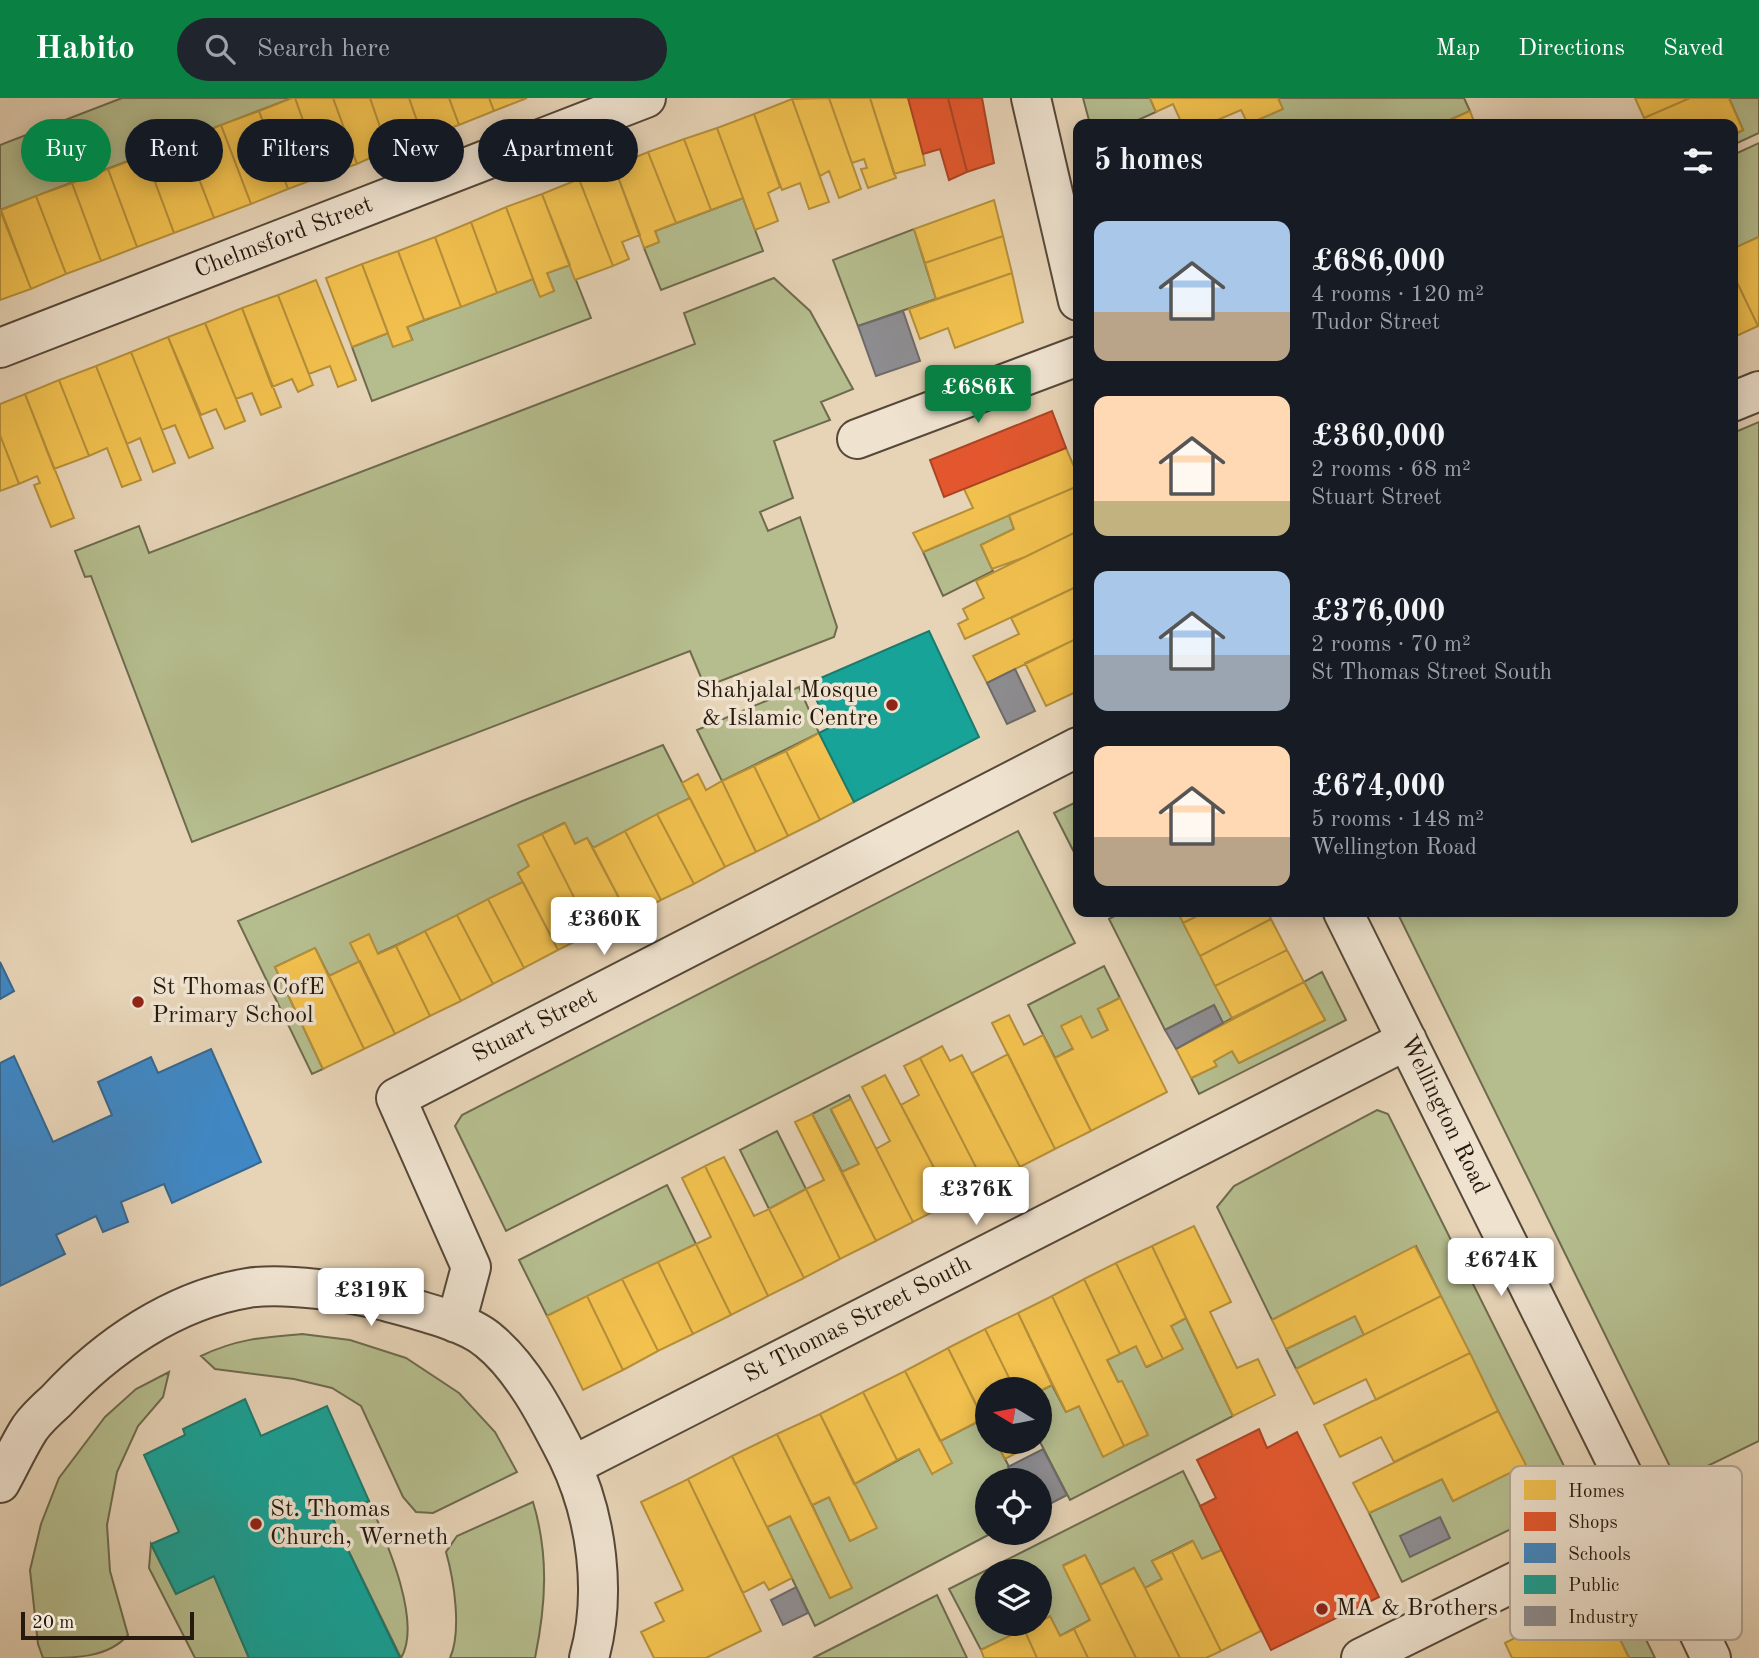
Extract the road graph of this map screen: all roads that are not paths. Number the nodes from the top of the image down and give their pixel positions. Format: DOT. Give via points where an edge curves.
graph roads {
  1 [pos="646,98"];
  2 [pos="1031,98"];
  3 [pos="1069,227"];
  4 [pos="1073,260"];
  5 [pos="0,348"];
  6 [pos="1073,358"];
  7 [pos="1759,391"];
  8 [pos="1738,400"];
  9 [pos="858,439"];
  10 [pos="1073,750"];
  11 [pos="1346,917"];
  12 [pos="1407,1040"];
  13 [pos="456,1323"];
  14 [pos="572,1465"];
  15 [pos="1618,1466"];
  16 [pos="0,1483"];
  17 [pos="1510,1584"];
  18 [pos="1702,1640"];
  19 [pos="589,1658"];
  20 [pos="1360,1658"];
  21 [pos="1711,1658"];
  1 -- 5 [label="street, Chelmsford Street"];
  2 -- 3 [label="street"];
  3 -- 4 [label="street"];
  6 -- 9 [label="street"];
  7 -- 8 [label="street"];
  10 -- 13 [label="street, Stuart Street" via="396,1098 471,1267"];
  11 -- 12 [label="street, Wellington Road"];
  12 -- 14 [label="street, St Thomas Street South"];
  12 -- 15 [label="street, Wellington Road"];
  13 -- 14 [label="street" via="487,1339 509,1362 546,1413"];
  13 -- 16 [label="street" via="370,1298 304,1288 250,1287 195,1302 144,1328 82,1373 31,1427"];
  14 -- 19 [label="street" via="585,1499 598,1592"];
  17 -- 20 [label="street"];
  18 -- 21 [label="street, Wellington Road"];
}
